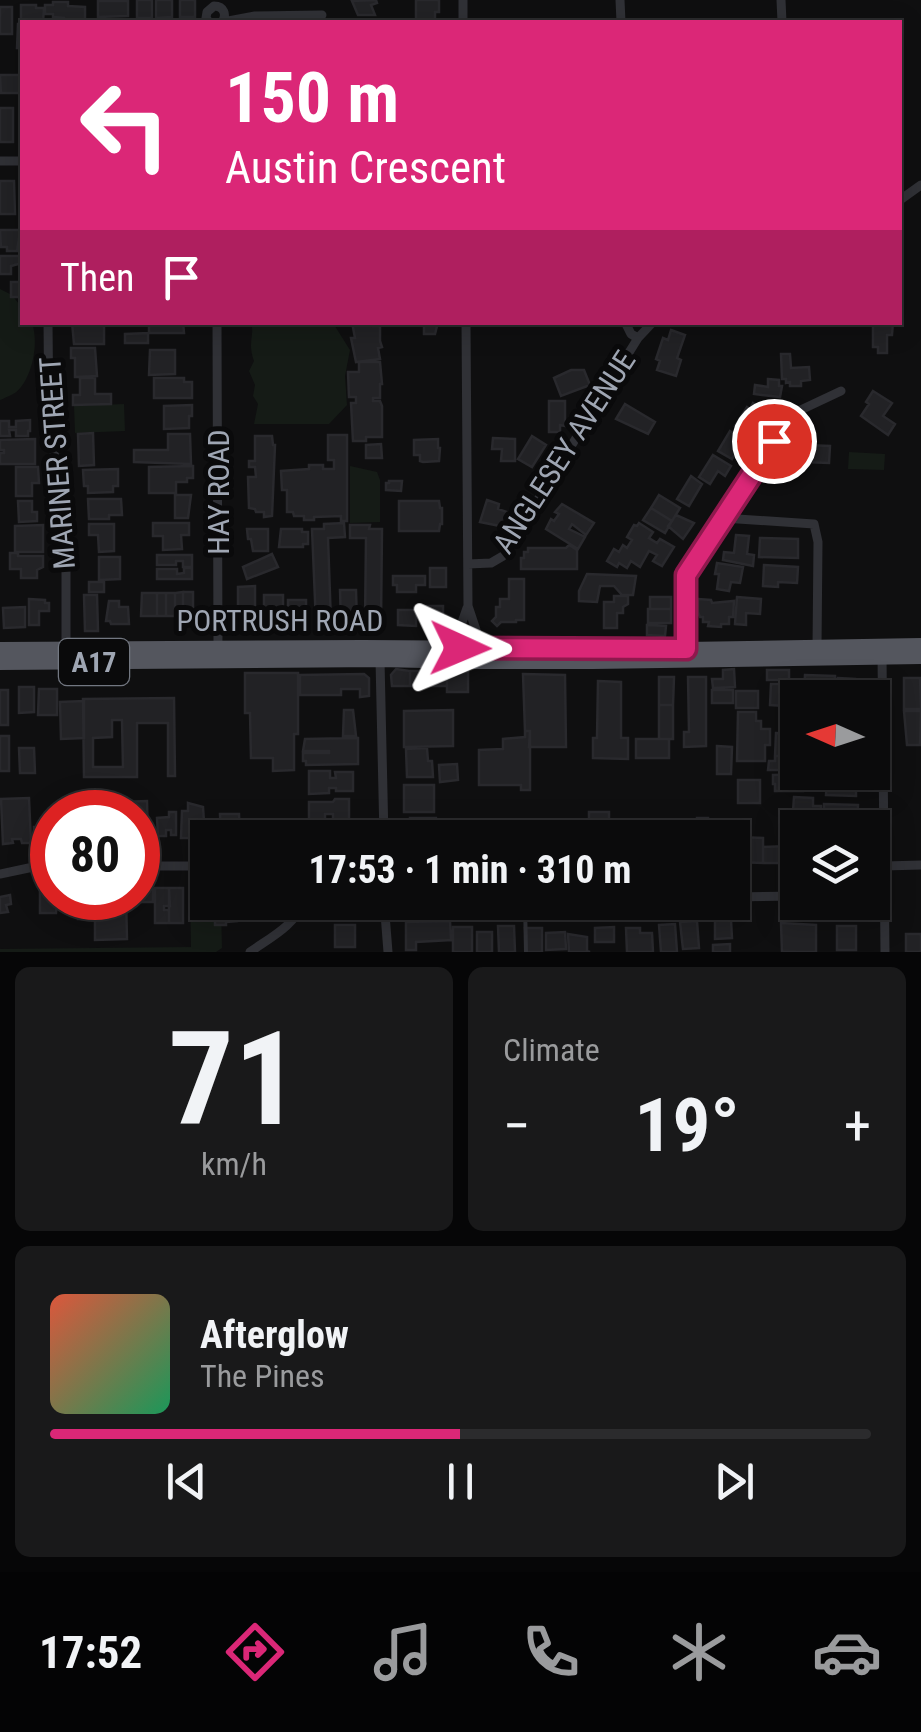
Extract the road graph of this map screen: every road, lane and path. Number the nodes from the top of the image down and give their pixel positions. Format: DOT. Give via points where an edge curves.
graph roads {
  1 [pos="217,5"];
  2 [pos="322,15"];
  3 [pos="255,16"];
  4 [pos="233,20"];
  5 [pos="48,325"];
  6 [pos="217,325"];
  7 [pos="466,325"];
  8 [pos="626,325"];
  9 [pos="650,325"];
  10 [pos="638,338"];
  11 [pos="841,392"];
  12 [pos="723,518"];
  13 [pos="468,564"];
  14 [pos="468,606"];
  15 [pos="921,645"];
  16 [pos="817,647"];
  17 [pos="460,648"];
  18 [pos="576,648"];
  19 [pos="0,649"];
  20 [pos="882,651"];
  21 [pos="380,653"];
  22 [pos="218,654"];
  23 [pos="686,654"];
  24 [pos="66,656"];
  25 [pos="921,657"];
  26 [pos="490,660"];
  27 [pos="468,662"];
  28 [pos="0,664"];
  29 [pos="632,666"];
  30 [pos="883,810"];
  31 [pos="384,820"];
  32 [pos="921,865"];
  33 [pos="160,866"];
  34 [pos="190,866"];
  35 [pos="890,866"];
  36 [pos="30,868"];
  37 [pos="0,874"];
  38 [pos="780,896"];
  39 [pos="750,897"];
  40 [pos="294,920"];
  41 [pos="385,920"];
  42 [pos="525,920"];
  43 [pos="884,920"];
  44 [pos="250,952"];
  45 [pos="388,952"];
  46 [pos="526,952"];
  47 [pos="885,952"];
  1 -- 3 [label="street"];
  2 -- 3 [label="street"];
  3 -- 4 [label="street"];
  5 -- 24 [label="street, MARINER STREET" via="49,430 66,506"];
  6 -- 22 [label="street, HAY ROAD"];
  7 -- 13 [label="street"];
  8 -- 10 [label="street"];
  9 -- 10 [label="street, ANGLESEY AVENUE"];
  10 -- 13 [label="street, ANGLESEY AVENUE" via="503,556"];
  11 -- 12 [label="street" via="790,415"];
  12 -- 16 [label="street" via="814,524"];
  12 -- 23 [label="street" via="686,575"];
  13 -- 14 [label="street"];
  14 -- 17 [label="street"];
  14 -- 26 [label="street"];
  15 -- 20 [label="highway, PORTRUSH ROAD / A17"];
  16 -- 20 [label="highway, PORTRUSH ROAD / A17"];
  16 -- 23 [label="highway, PORTRUSH ROAD / A17"];
  17 -- 21 [label="highway, PORTRUSH ROAD / A17"];
  17 -- 26 [label="highway, PORTRUSH ROAD / A17"];
  17 -- 27 [label="street"];
  18 -- 23 [label="highway, PORTRUSH ROAD / A17"];
  18 -- 26 [label="highway, PORTRUSH ROAD / A17"];
  18 -- 29 [label="lane" via="623,654"];
  19 -- 24 [label="highway, PORTRUSH ROAD / A17"];
  20 -- 23 [label="highway, PORTRUSH ROAD / A17"];
  20 -- 25 [label="highway, PORTRUSH ROAD / A17"];
  20 -- 30 [label="street"];
  21 -- 22 [label="highway, PORTRUSH ROAD / A17"];
  21 -- 27 [label="highway, PORTRUSH ROAD / A17"];
  21 -- 31 [label="street"];
  22 -- 24 [label="highway, PORTRUSH ROAD / A17"];
  23 -- 29 [label="highway, PORTRUSH ROAD / A17"];
  24 -- 28 [label="highway, PORTRUSH ROAD / A17"];
  26 -- 27 [label="highway, PORTRUSH ROAD / A17"];
  26 -- 29 [label="highway, PORTRUSH ROAD / A17" via="510,666"];
  32 -- 35 [label="street"];
  33 -- 34 [label="street"];
  36 -- 37 [label="street"];
  38 -- 39 [label="street"];
  40 -- 44 [label="street"];
  41 -- 45 [label="street"];
  42 -- 46 [label="lane"];
  43 -- 47 [label="street"];
}
